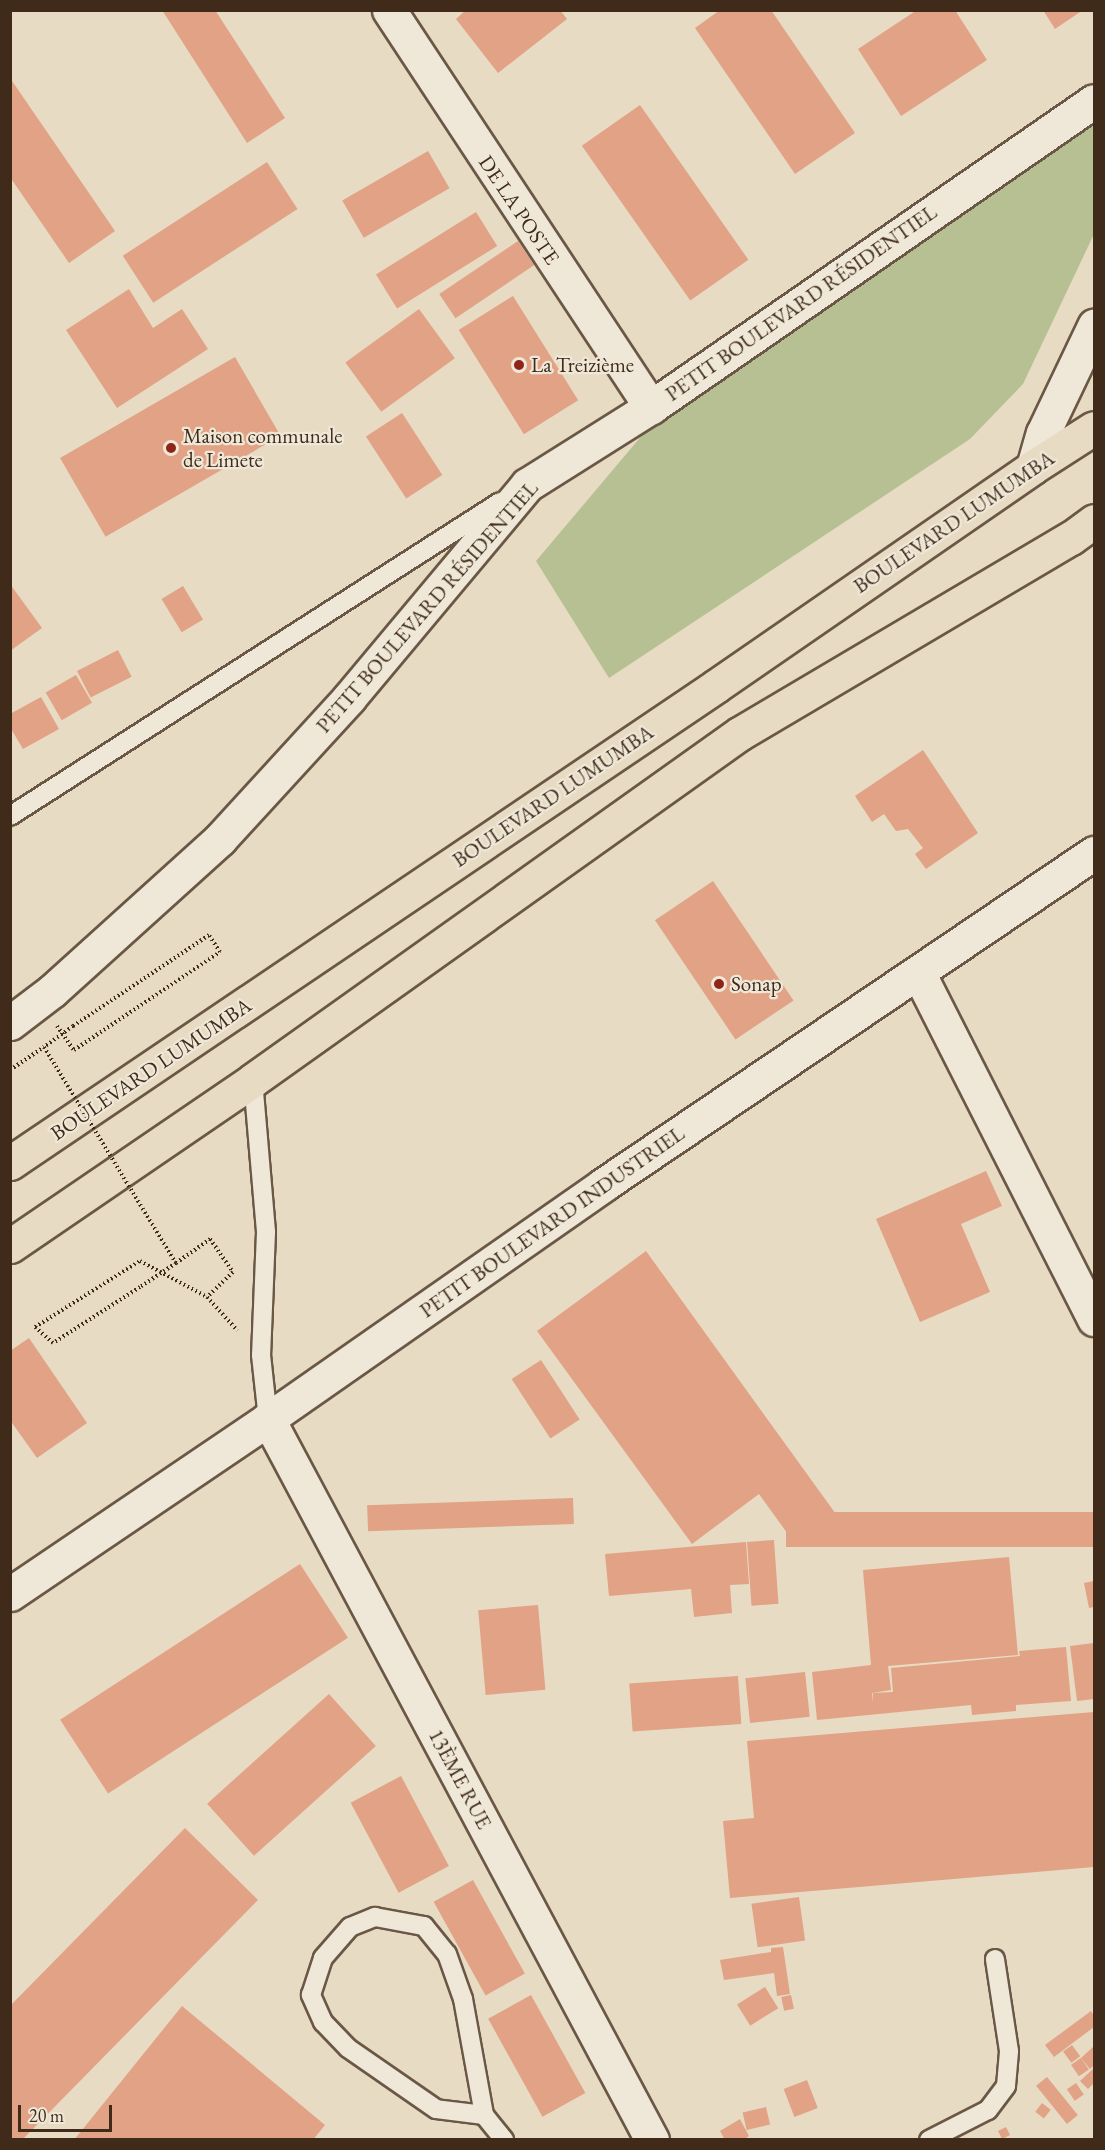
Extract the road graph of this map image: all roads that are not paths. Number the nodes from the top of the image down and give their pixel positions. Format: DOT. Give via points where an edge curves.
graph roads {
  1 [pos="388,10"];
  2 [pos="1095,101"];
  3 [pos="1095,326"];
  4 [pos="651,407"];
  5 [pos="1095,428"];
  6 [pos="1033,467"];
  7 [pos="527,485"];
  8 [pos="1095,521"];
  9 [pos="10,816"];
  10 [pos="1095,853"];
  11 [pos="919,974"];
  12 [pos="10,1023"];
  13 [pos="253,1080"];
  14 [pos="10,1163"];
  15 [pos="10,1245"];
  16 [pos="1095,1319"];
  17 [pos="268,1419"];
  18 [pos="10,1594"];
  19 [pos="995,1959"];
  20 [pos="484,2115"];
  21 [pos="504,2139"];
  22 [pos="652,2139"];
  23 [pos="929,2139"];
  1 -- 4 [label="street, DE LA POSTE"];
  2 -- 4 [label="street, PETIT BOULEVARD RÉSIDENTIEL"];
  3 -- 6 [label="street" via="1044,433"];
  4 -- 7 [label="street, PETIT BOULEVARD RÉSIDENTIEL"];
  5 -- 6 [label="highway, BOULEVARD LUMUMBA"];
  6 -- 14 [label="highway, BOULEVARD LUMUMBA"];
  7 -- 9 [label="lane"];
  7 -- 12 [label="street, PETIT BOULEVARD RÉSIDENTIEL" via="349,698 220,839"];
  8 -- 13 [label="highway" via="739,734"];
  10 -- 11 [label="street, PETIT BOULEVARD INDUSTRIEL"];
  11 -- 16 [label="street"];
  11 -- 17 [label="street, PETIT BOULEVARD INDUSTRIEL" via="603,1185"];
  13 -- 15 [label="highway"];
  13 -- 17 [label="lane" via="266,1232 261,1355"];
  17 -- 18 [label="street, PETIT BOULEVARD INDUSTRIEL"];
  17 -- 22 [label="street, 13ÈME RUE"];
  19 -- 23 [label="lane" via="1009,2050 1006,2086 988,2110"];
  20 -- 20 [label="lane" via="463,1999 447,1954 424,1926 375,1917 350,1927 323,1958 311,1995 323,2022 348,2048 436,2109"];
  20 -- 21 [label="lane"];
}
